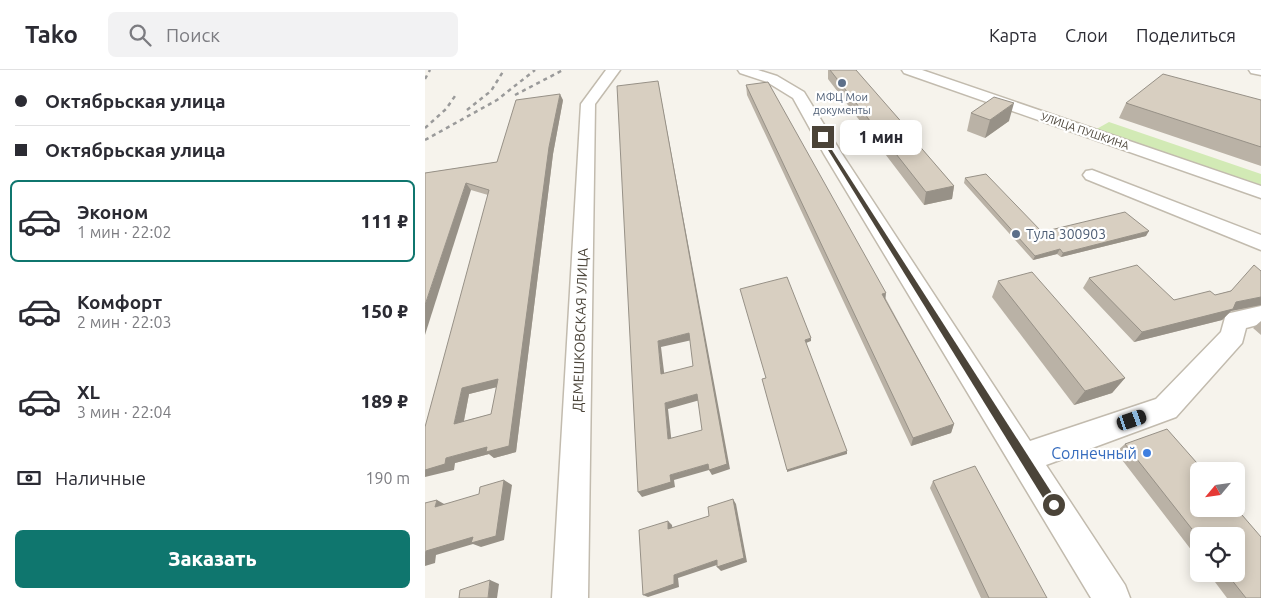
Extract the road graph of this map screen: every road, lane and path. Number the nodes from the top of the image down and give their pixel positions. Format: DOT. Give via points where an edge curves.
graph roads {
  1 [pos="613,70"];
  2 [pos="745,70"];
  3 [pos="909,70"];
  4 [pos="1256,70"];
  5 [pos="1261,71"];
  6 [pos="1092,175"];
  7 [pos="1261,192"];
  8 [pos="1261,243"];
  9 [pos="1261,315"];
  10 [pos="1024,458"];
  11 [pos="570,598"];
  12 [pos="1112,598"];
  1 -- 11 [label="street, ДЕМЕШКОВСКАЯ УЛИЦА" via="588,104"];
  2 -- 10 [label="street" via="772,79 799,96"];
  3 -- 7 [label="street, УЛИЦА ПУШКИНА"];
  4 -- 5 [label="street"];
  6 -- 8 [label="street"];
  9 -- 10 [label="street" via="1235,321 1233,336 1166,408"];
  10 -- 12 [label="street"];
}
